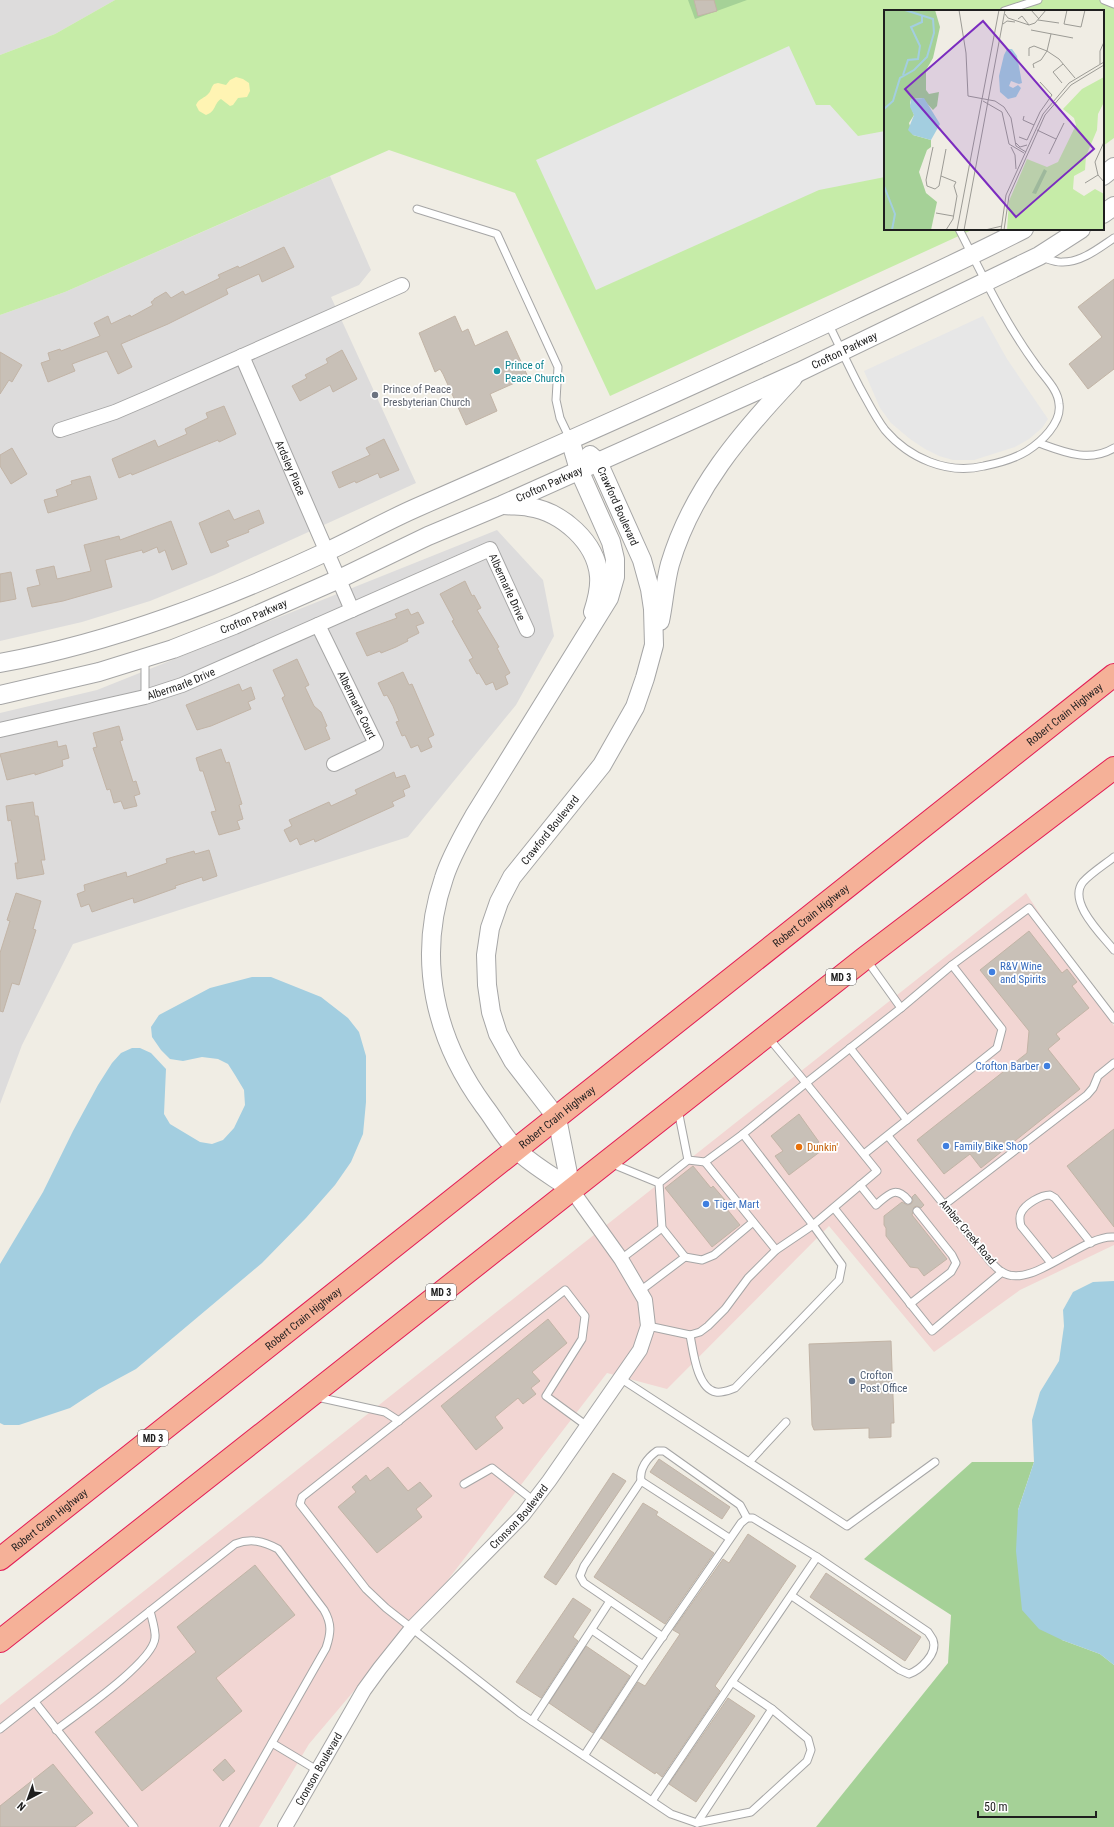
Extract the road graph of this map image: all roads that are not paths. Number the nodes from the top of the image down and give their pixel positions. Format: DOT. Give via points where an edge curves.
graph roads {
  1 [pos="1038,0"];
  2 [pos="1104,0"];
  3 [pos="1114,4"];
  4 [pos="1007,10"];
  5 [pos="1114,167"];
  6 [pos="1104,175"];
  7 [pos="1114,206"];
  8 [pos="417,209"];
  9 [pos="1104,213"];
  10 [pos="960,230"];
  11 [pos="1022,230"];
  12 [pos="1079,230"];
  13 [pos="1114,238"];
  14 [pos="972,255"];
  15 [pos="1039,256"];
  16 [pos="986,283"];
  17 [pos="402,285"];
  18 [pos="828,323"];
  19 [pos="841,351"];
  20 [pos="242,356"];
  21 [pos="799,372"];
  22 [pos="60,430"];
  23 [pos="570,439"];
  24 [pos="1039,443"];
  25 [pos="1114,448"];
  26 [pos="598,462"];
  27 [pos="579,470"];
  28 [pos="502,505"];
  29 [pos="326,552"];
  30 [pos="339,579"];
  31 [pos="352,610"];
  32 [pos="318,625"];
  33 [pos="527,630"];
  34 [pos="586,635"];
  35 [pos="654,645"];
  36 [pos="146,658"];
  37 [pos="0,663"];
  38 [pos="1114,675"];
  39 [pos="0,695"];
  40 [pos="145,697"];
  41 [pos="0,730"];
  42 [pos="334,764"];
  43 [pos="1114,768"];
  44 [pos="1114,786"];
  45 [pos="1005,851"];
  46 [pos="1114,857"];
  47 [pos="1114,950"];
  48 [pos="865,958"];
  49 [pos="952,965"];
  50 [pos="901,1008"];
  51 [pos="1114,1019"];
  52 [pos="766,1036"];
  53 [pos="850,1048"];
  54 [pos="1114,1063"];
  55 [pos="806,1083"];
  56 [pos="677,1106"];
  57 [pos="557,1118"];
  58 [pos="907,1120"];
  59 [pos="743,1134"];
  60 [pos="888,1136"];
  61 [pos="516,1150"];
  62 [pos="864,1154"];
  63 [pos="688,1160"];
  64 [pos="606,1161"];
  65 [pos="705,1162"];
  66 [pos="659,1183"];
  67 [pos="860,1185"];
  68 [pos="571,1190"];
  69 [pos="908,1200"];
  70 [pos="944,1205"];
  71 [pos="834,1208"];
  72 [pos="917,1211"];
  73 [pos="753,1222"];
  74 [pos="813,1225"];
  75 [pos="662,1228"];
  76 [pos="1114,1237"];
  77 [pos="1091,1243"];
  78 [pos="776,1250"];
  79 [pos="685,1257"];
  80 [pos="621,1259"];
  81 [pos="1051,1264"];
  82 [pos="1002,1272"];
  83 [pos="640,1291"];
  84 [pos="910,1304"];
  85 [pos="648,1326"];
  86 [pos="690,1335"];
  87 [pos="620,1378"];
  88 [pos="311,1395"];
  89 [pos="399,1422"];
  90 [pos="786,1422"];
  91 [pos="587,1426"];
  92 [pos="749,1462"];
  93 [pos="935,1462"];
  94 [pos="641,1481"];
  95 [pos="464,1484"];
  96 [pos="534,1501"];
  97 [pos="747,1518"];
  98 [pos="729,1538"];
  99 [pos="817,1557"];
  100 [pos="0,1559"];
  101 [pos="792,1596"];
  102 [pos="610,1601"];
  103 [pos="150,1611"];
  104 [pos="412,1628"];
  105 [pos="592,1630"];
  106 [pos="663,1637"];
  107 [pos="0,1641"];
  108 [pos="643,1665"];
  109 [pos="732,1682"];
  110 [pos="35,1702"];
  111 [pos="772,1709"];
  112 [pos="532,1721"];
  113 [pos="0,1729"];
  114 [pos="56,1730"];
  115 [pos="272,1743"];
  116 [pos="584,1756"];
  117 [pos="317,1770"];
  118 [pos="652,1801"];
  119 [pos="697,1823"];
  120 [pos="134,1827"];
  121 [pos="224,1827"];
  122 [pos="285,1827"];
  1 -- 4 [label="lane"];
  2 -- 3 [label="lane"];
  5 -- 6 [label="street"];
  7 -- 9 [label="street"];
  8 -- 23 [label="lane" via="497,234 558,367 556,400 560,418"];
  10 -- 14 [label="lane"];
  11 -- 14 [label="street"];
  12 -- 15 [label="street, Crofton Parkway"];
  13 -- 15 [label="lane" via="1075,261 1062,263"];
  14 -- 16 [label="lane"];
  14 -- 18 [label="street"];
  15 -- 16 [label="street, Crofton Parkway"];
  16 -- 19 [label="street, Crofton Parkway"];
  16 -- 24 [label="lane" via="1018,341 1056,393 1060,404 1058,417"];
  17 -- 20 [label="street"];
  18 -- 19 [label="lane"];
  18 -- 23 [label="street"];
  19 -- 21 [label="street, Crofton Parkway"];
  19 -- 24 [label="lane" via="873,413 885,430 900,444 934,464 954,468 975,468 1022,454"];
  20 -- 22 [label="street" via="115,412"];
  20 -- 29 [label="street, Ardsley Place"];
  21 -- 26 [label="street, Crofton Parkway"];
  21 -- 35 [label="street" via="766,407 702,489 689,514 670,565"];
  23 -- 26 [label="street, Crawford Boulevard"];
  23 -- 27 [label="street, Crawford Boulevard"];
  23 -- 29 [label="street" via="416,508"];
  24 -- 25 [label="lane" via="1076,456 1104,454"];
  26 -- 27 [label="street, Crofton Parkway"];
  26 -- 35 [label="street, Crawford Boulevard" via="642,560 653,609"];
  27 -- 28 [label="street, Crofton Parkway"];
  27 -- 34 [label="street, Crawford Boulevard" via="611,542 615,559 615,577 609,598"];
  28 -- 30 [label="street, Crofton Parkway" via="428,536"];
  28 -- 34 [label="street" via="530,507 543,511 575,530 586,543 596,562 599,577 598,596"];
  29 -- 30 [label="street, Ardsley Place"];
  29 -- 37 [label="street" via="162,621 91,643"];
  30 -- 31 [label="street"];
  30 -- 36 [label="street, Crofton Parkway" via="173,650"];
  31 -- 32 [label="street, Albermarle Drive"];
  31 -- 33 [label="street, Albermarle Drive" via="490,549"];
  32 -- 40 [label="street, Albermarle Drive" via="182,684"];
  32 -- 42 [label="street, Albermarle Court" via="376,744"];
  34 -- 61 [label="street, Crawford Boulevard" via="457,847 444,878 434,913 430,947 432,982 440,1022 452,1055 473,1091"];
  35 -- 57 [label="street, Crawford Boulevard" via="635,706 619,737 602,765 512,877 499,902 490,928 486,955 487,985 491,1012 498,1034 513,1061"];
  36 -- 39 [label="street, Crofton Parkway" via="99,672"];
  36 -- 40 [label="lane"];
  38 -- 57 [label="highway, Robert Crain Highway / MD 3"];
  40 -- 41 [label="street, Albermarle Drive"];
  43 -- 45 [label="highway, MD 3"];
  44 -- 45 [label="highway"];
  45 -- 48 [label="highway, MD 3"];
  46 -- 47 [label="lane" via="1082,883 1079,897 1080,906"];
  48 -- 50 [label="lane"];
  48 -- 52 [label="highway, MD 3"];
  49 -- 50 [label="lane"];
  49 -- 51 [label="lane" via="1029,908"];
  49 -- 58 [label="lane" via="1002,1029 997,1048"];
  50 -- 53 [label="lane"];
  52 -- 55 [label="lane"];
  52 -- 56 [label="highway, MD 3"];
  53 -- 55 [label="lane"];
  53 -- 58 [label="lane"];
  54 -- 70 [label="lane" via="1098,1076 1087,1095"];
  55 -- 59 [label="lane"];
  55 -- 62 [label="lane"];
  56 -- 63 [label="lane"];
  56 -- 64 [label="highway, MD 3"];
  57 -- 61 [label="highway, Robert Crain Highway / MD 3"];
  57 -- 68 [label="street, Crawford Boulevard"];
  58 -- 60 [label="lane"];
  59 -- 65 [label="lane"];
  59 -- 74 [label="lane"];
  60 -- 62 [label="lane"];
  60 -- 70 [label="lane, Amber Creek Road"];
  61 -- 68 [label="street, Crawford Boulevard"];
  61 -- 100 [label="highway, Robert Crain Highway / MD 3"];
  62 -- 67 [label="lane" via="877,1171"];
  63 -- 65 [label="lane"];
  63 -- 66 [label="lane"];
  64 -- 66 [label="lane"];
  64 -- 68 [label="highway, MD 3"];
  65 -- 73 [label="lane"];
  66 -- 75 [label="lane"];
  67 -- 69 [label="lane" via="876,1205 896,1192"];
  67 -- 71 [label="lane"];
  68 -- 80 [label="street, Cronson Boulevard"];
  68 -- 88 [label="highway, MD 3"];
  70 -- 82 [label="lane, Amber Creek Road"];
  71 -- 74 [label="lane"];
  71 -- 84 [label="lane"];
  72 -- 84 [label="lane" via="952,1255 956,1264 951,1272"];
  73 -- 78 [label="lane"];
  73 -- 79 [label="lane" via="714,1255 702,1260"];
  74 -- 78 [label="lane"];
  74 -- 86 [label="lane" via="842,1265 839,1280 735,1388 716,1392 707,1387 696,1368"];
  75 -- 79 [label="lane"];
  75 -- 80 [label="lane"];
  76 -- 77 [label="lane, Amber Creek Road"];
  77 -- 81 [label="lane, Amber Creek Road"];
  77 -- 81 [label="lane" via="1055,1198 1050,1195 1040,1197 1025,1208 1019,1219"];
  78 -- 86 [label="lane" via="748,1278 725,1309 708,1326"];
  79 -- 83 [label="lane"];
  80 -- 83 [label="street, Cronson Boulevard"];
  81 -- 82 [label="lane, Amber Creek Road" via="1032,1273 1011,1275"];
  82 -- 84 [label="lane" via="932,1331"];
  83 -- 85 [label="street, Cronson Boulevard" via="645,1300"];
  85 -- 86 [label="lane"];
  85 -- 87 [label="street, Cronson Boulevard" via="640,1350"];
  87 -- 91 [label="street, Cronson Boulevard"];
  87 -- 92 [label="lane"];
  88 -- 89 [label="lane" via="385,1412"];
  88 -- 107 [label="highway, MD 3"];
  89 -- 91 [label="lane" via="565,1290 585,1316 582,1339 546,1396"];
  89 -- 104 [label="lane" via="302,1497 300,1504 366,1589"];
  90 -- 92 [label="lane"];
  91 -- 96 [label="street, Cronson Boulevard"];
  92 -- 93 [label="lane" via="847,1526"];
  94 -- 97 [label="lane" via="641,1470 652,1454 657,1450 664,1451 740,1504"];
  94 -- 98 [label="lane"];
  94 -- 102 [label="lane" via="584,1566 580,1576 584,1583"];
  95 -- 96 [label="lane" via="492,1468"];
  96 -- 104 [label="street, Cronson Boulevard"];
  97 -- 98 [label="lane"];
  97 -- 99 [label="lane" via="753,1518"];
  98 -- 106 [label="lane"];
  99 -- 101 [label="lane"];
  99 -- 101 [label="lane" via="928,1632 934,1641 933,1650 925,1664 909,1674 900,1670"];
  101 -- 109 [label="lane"];
  102 -- 105 [label="lane"];
  102 -- 106 [label="lane"];
  103 -- 110 [label="lane"];
  103 -- 114 [label="lane" via="156,1639 148,1655"];
  103 -- 115 [label="lane" via="235,1544 245,1540 256,1540 278,1549 324,1610 330,1619 331,1628 326,1648"];
  104 -- 112 [label="lane"];
  104 -- 117 [label="street, Cronson Boulevard" via="364,1690"];
  105 -- 108 [label="lane"];
  105 -- 112 [label="lane"];
  106 -- 108 [label="lane"];
  108 -- 116 [label="lane"];
  109 -- 111 [label="lane"];
  109 -- 118 [label="lane"];
  110 -- 113 [label="lane"];
  110 -- 114 [label="lane"];
  111 -- 119 [label="lane"];
  111 -- 119 [label="lane" via="808,1739 811,1750 807,1761 751,1812"];
  112 -- 116 [label="lane"];
  114 -- 120 [label="lane"];
  115 -- 117 [label="lane"];
  115 -- 121 [label="lane"];
  116 -- 118 [label="lane"];
  117 -- 122 [label="street, Cronson Boulevard"];
  118 -- 119 [label="lane" via="671,1814"];
}
